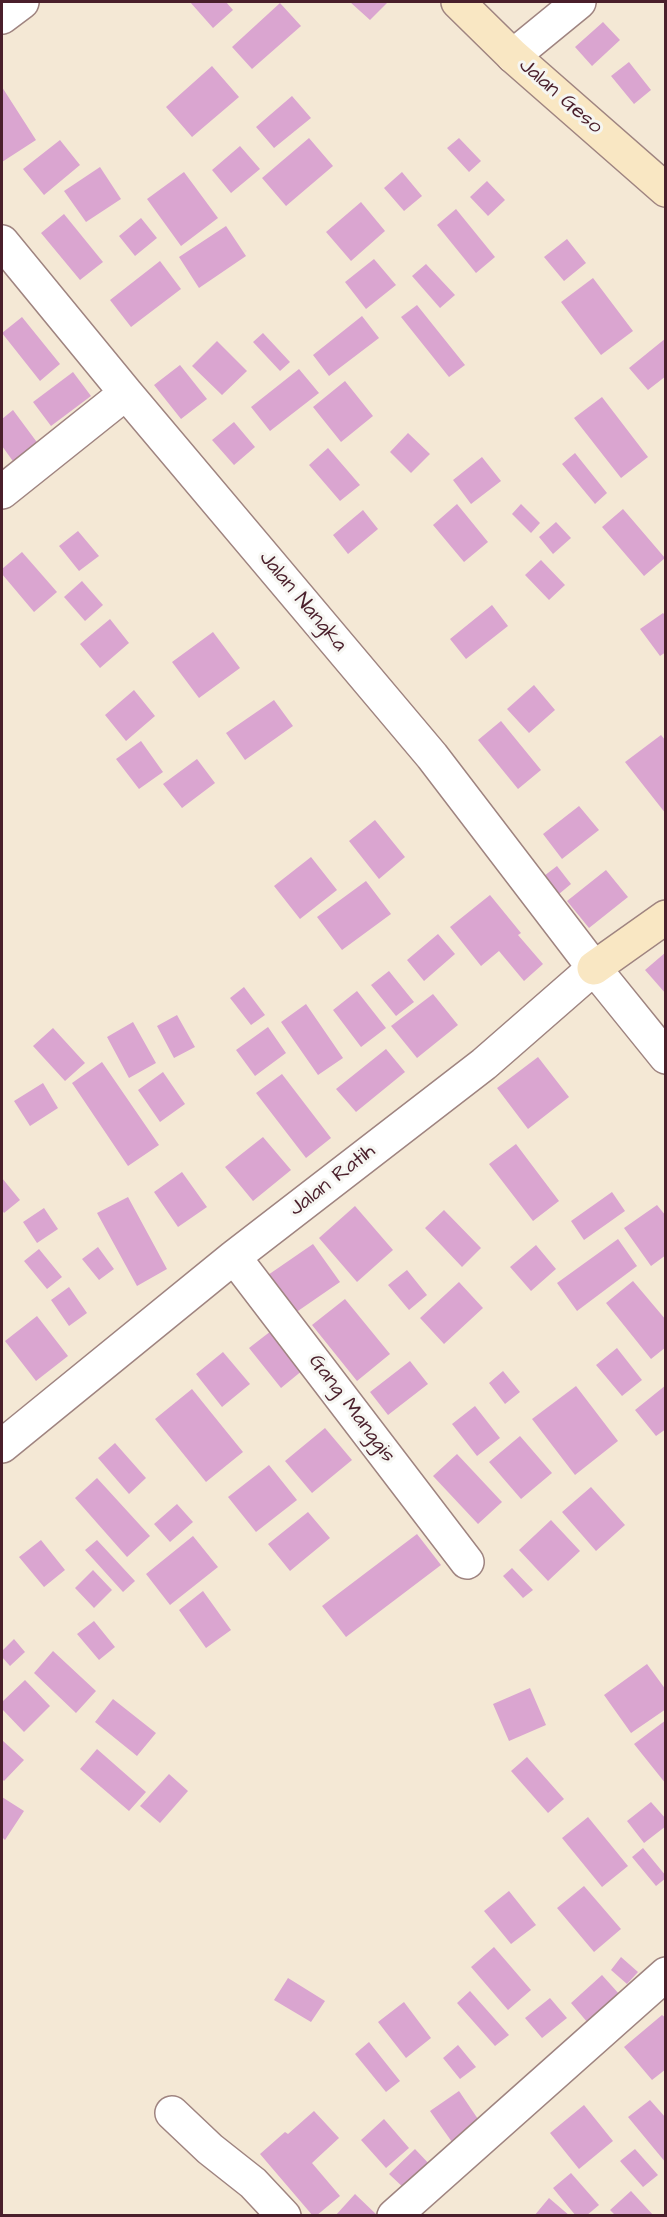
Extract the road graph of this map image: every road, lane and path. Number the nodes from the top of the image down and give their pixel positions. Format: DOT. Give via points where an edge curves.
graph roads {
  1 [pos="22,2"];
  2 [pos="458,2"];
  3 [pos="579,2"];
  4 [pos="2,17"];
  5 [pos="513,56"];
  6 [pos="666,190"];
  7 [pos="2,242"];
  8 [pos="126,393"];
  9 [pos="2,492"];
  10 [pos="666,917"];
  11 [pos="594,968"];
  12 [pos="666,1057"];
  13 [pos="234,1257"];
  14 [pos="2,1446"];
  15 [pos="467,1562"];
  16 [pos="666,1974"];
  17 [pos="172,2113"];
  18 [pos="284,2216"];
  19 [pos="394,2216"];
  1 -- 4 [label="street"];
  2 -- 5 [label="main road, Jalan Geso"];
  3 -- 5 [label="street"];
  5 -- 6 [label="main road, Jalan Geso"];
  7 -- 8 [label="street, Jalan Nangka"];
  8 -- 9 [label="street"];
  8 -- 11 [label="street, Jalan Nangka" via="432,756"];
  10 -- 11 [label="main road, Jalan Ratih"];
  11 -- 12 [label="street, Jalan Nangka"];
  11 -- 13 [label="street, Jalan Ratih" via="484,1064"];
  13 -- 14 [label="street, Jalan Ratih"];
  13 -- 15 [label="street, Gang Manggis"];
  16 -- 19 [label="street"];
  17 -- 18 [label="street" via="253,2183"];
}
